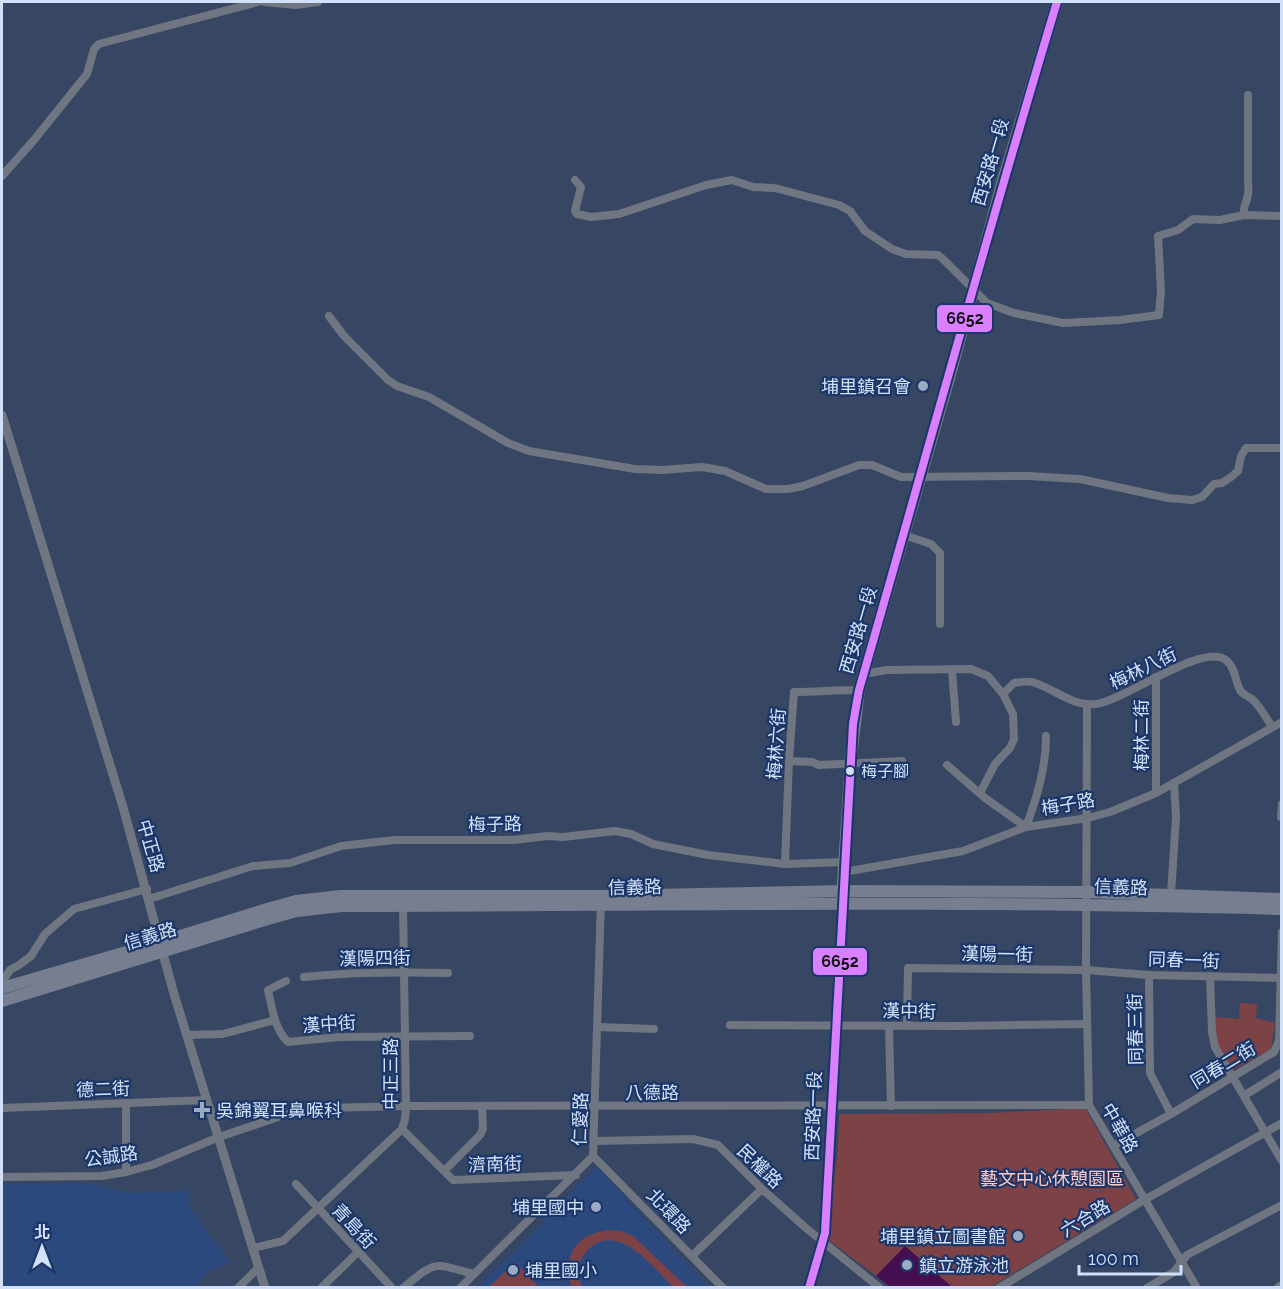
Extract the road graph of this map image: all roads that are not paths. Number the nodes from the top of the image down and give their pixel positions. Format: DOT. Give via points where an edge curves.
graph roads {
  1 [pos="258,2"];
  2 [pos="264,2"];
  3 [pos="318,2"];
  4 [pos="1057,2"];
  5 [pos="1248,95"];
  6 [pos="2,176"];
  7 [pos="575,180"];
  8 [pos="1244,215"];
  9 [pos="1281,216"];
  10 [pos="973,290"];
  11 [pos="329,316"];
  12 [pos="2,415"];
  13 [pos="1281,448"];
  14 [pos="921,476"];
  15 [pos="904,535"];
  16 [pos="940,624"];
  17 [pos="952,670"];
  18 [pos="863,674"];
  19 [pos="1156,677"];
  20 [pos="859,690"];
  21 [pos="1003,694"];
  22 [pos="1087,704"];
  23 [pos="956,722"];
  24 [pos="1281,722"];
  25 [pos="1272,727"];
  26 [pos="1046,736"];
  27 [pos="789,761"];
  28 [pos="902,761"];
  29 [pos="850,765"];
  30 [pos="947,765"];
  31 [pos="1174,783"];
  32 [pos="980,793"];
  33 [pos="1156,793"];
  34 [pos="1281,804"];
  35 [pos="1281,817"];
  36 [pos="1088,818"];
  37 [pos="1026,826"];
  38 [pos="786,864"];
  39 [pos="844,867"];
  40 [pos="147,889"];
  41 [pos="1171,894"];
  42 [pos="842,897"];
  43 [pos="1087,898"];
  44 [pos="149,899"];
  45 [pos="1281,899"];
  46 [pos="403,901"];
  47 [pos="601,901"];
  48 [pos="1281,909"];
  49 [pos="1281,932"];
  50 [pos="162,947"];
  51 [pos="1086,970"];
  52 [pos="405,972"];
  53 [pos="448,973"];
  54 [pos="1149,975"];
  55 [pos="1210,976"];
  56 [pos="304,977"];
  57 [pos="1280,978"];
  58 [pos="286,981"];
  59 [pos="2,982"];
  60 [pos="2,988"];
  61 [pos="2,1001"];
  62 [pos="275,1020"];
  63 [pos="1087,1024"];
  64 [pos="730,1025"];
  65 [pos="836,1025"];
  66 [pos="908,1025"];
  67 [pos="889,1026"];
  68 [pos="598,1027"];
  69 [pos="654,1029"];
  70 [pos="188,1035"];
  71 [pos="405,1035"];
  72 [pos="470,1036"];
  73 [pos="1281,1072"];
  74 [pos="1233,1076"];
  75 [pos="1245,1095"];
  76 [pos="206,1100"];
  77 [pos="126,1103"];
  78 [pos="406,1106"];
  79 [pos="831,1106"];
  80 [pos="891,1106"];
  81 [pos="1089,1106"];
  82 [pos="482,1107"];
  83 [pos="595,1107"];
  84 [pos="2,1108"];
  85 [pos="1171,1114"];
  86 [pos="1281,1123"];
  87 [pos="402,1129"];
  88 [pos="1265,1134"];
  89 [pos="219,1137"];
  90 [pos="594,1141"];
  91 [pos="1113,1146"];
  92 [pos="593,1156"];
  93 [pos="1281,1161"];
  94 [pos="445,1170"];
  95 [pos="126,1172"];
  96 [pos="576,1175"];
  97 [pos="2,1177"];
  98 [pos="296,1184"];
  99 [pos="762,1189"];
  100 [pos="1144,1200"];
  101 [pos="1281,1205"];
  102 [pos="318,1209"];
  103 [pos="822,1242"];
  104 [pos="253,1248"];
  105 [pos="358,1252"];
  106 [pos="692,1256"];
  107 [pos="1182,1263"];
  108 [pos="258,1268"];
  109 [pos="474,1274"];
  110 [pos="238,1287"];
  111 [pos="265,1287"];
  112 [pos="321,1287"];
  113 [pos="392,1287"];
  114 [pos="403,1287"];
  115 [pos="460,1287"];
  116 [pos="723,1287"];
  117 [pos="809,1287"];
  118 [pos="880,1287"];
  119 [pos="999,1287"];
  120 [pos="1147,1287"];
  121 [pos="1197,1287"];
  1 -- 6 [label="street" via="99,44 87,74"];
  2 -- 3 [label="street"];
  4 -- 10 [label="main road, 西安路一段"];
  5 -- 8 [label="street" via="1250,194"];
  7 -- 10 [label="street" via="581,187 575,211 591,217 619,214 732,180 821,199 850,211 865,231 892,249 906,254 938,255"];
  8 -- 9 [label="street"];
  8 -- 10 [label="street" via="1220,220 1193,219 1178,230 1158,236 1160,300 1156,317 1064,322 999,308"];
  10 -- 14 [label="main road, 西安路一段"];
  11 -- 14 [label="street" via="388,380 429,397 529,452 635,469 702,467 725,471 766,489 803,486 859,465 872,465 901,477"];
  12 -- 40 [label="street, 中正路"];
  13 -- 14 [label="street" via="1246,448 1232,477 1192,500 1080,479"];
  14 -- 15 [label="main road, 西安路一段"];
  15 -- 16 [label="street" via="931,544 940,553"];
  15 -- 18 [label="main road, 西安路一段"];
  17 -- 18 [label="street"];
  17 -- 21 [label="street" via="980,672"];
  17 -- 23 [label="street"];
  18 -- 20 [label="main road, 西安路一段"];
  19 -- 22 [label="street, 梅林八街" via="1111,700"];
  19 -- 25 [label="street, 梅林八街" via="1202,658 1226,660 1241,692 1255,701"];
  19 -- 33 [label="street, 梅林二街"];
  20 -- 27 [label="street, 梅林六街" via="794,692"];
  20 -- 29 [label="main road, 西安路一段"];
  21 -- 22 [label="street, 梅林八街" via="1014,683 1031,682"];
  21 -- 32 [label="street" via="1013,714 1014,739"];
  22 -- 36 [label="street, 中華路"];
  24 -- 25 [label="street, 梅子路"];
  25 -- 31 [label="street, 梅子路"];
  26 -- 37 [label="street" via="1040,785"];
  27 -- 29 [label="street"];
  27 -- 38 [label="street, 梅林六街"];
  28 -- 29 [label="street"];
  29 -- 39 [label="main road, 西安路一段"];
  30 -- 32 [label="street"];
  31 -- 33 [label="street, 梅子路"];
  31 -- 41 [label="street"];
  32 -- 37 [label="street"];
  33 -- 36 [label="street, 梅子路"];
  34 -- 35 [label="street"];
  36 -- 37 [label="street, 梅子路"];
  36 -- 43 [label="street, 中華路"];
  37 -- 39 [label="street, 梅子路" via="963,851"];
  38 -- 39 [label="street, 梅子路"];
  38 -- 44 [label="street, 梅子路" via="690,852 615,831 513,840 395,840 341,846 290,863 252,866"];
  39 -- 42 [label="main road, 西安路一段"];
  40 -- 44 [label="street, 中正路"];
  40 -- 59 [label="street" via="74,909 45,934 31,956 10,969"];
  41 -- 43 [label="main road, 信義路"];
  41 -- 45 [label="main road, 信義路"];
  42 -- 43 [label="main road, 信義路"];
  42 -- 47 [label="main road, 信義路"];
  42 -- 65 [label="street, 西安路一段"];
  43 -- 48 [label="main road, 信義路"];
  43 -- 51 [label="street, 中華路"];
  44 -- 50 [label="street, 中正路"];
  46 -- 47 [label="main road, 信義路"];
  46 -- 50 [label="main road, 信義路" via="297,911"];
  46 -- 52 [label="street, 中正三路"];
  47 -- 68 [label="street, 仁愛路"];
  49 -- 57 [label="street, 同春二街"];
  50 -- 60 [label="main road, 信義路"];
  50 -- 61 [label="main road, 信義路"];
  50 -- 70 [label="street, 中正路"];
  51 -- 54 [label="street, 同春一街"];
  51 -- 63 [label="street, 中華路"];
  51 -- 66 [label="street, 漢陽一街" via="908,968"];
  52 -- 53 [label="street, 漢陽四街"];
  52 -- 56 [label="street, 漢陽四街"];
  52 -- 71 [label="street, 中正三路"];
  54 -- 55 [label="street, 同春一街"];
  54 -- 85 [label="street, 同春三街" via="1150,1073"];
  55 -- 57 [label="street, 同春一街"];
  55 -- 74 [label="street" via="1215,1047"];
  57 -- 74 [label="street, 同春二街" via="1277,1048"];
  58 -- 62 [label="street" via="268,990"];
  62 -- 70 [label="street" via="224,1035"];
  62 -- 71 [label="street, 漢中街" via="288,1042"];
  63 -- 66 [label="street, 漢中街"];
  63 -- 81 [label="street, 中華路"];
  64 -- 65 [label="street, 漢中街"];
  65 -- 67 [label="street, 漢中街"];
  65 -- 79 [label="street, 西安路一段"];
  66 -- 67 [label="street, 漢中街"];
  67 -- 80 [label="street"];
  68 -- 69 [label="street"];
  68 -- 83 [label="street, 仁愛路"];
  70 -- 76 [label="street, 中正路"];
  71 -- 72 [label="street, 漢中街"];
  71 -- 78 [label="street, 中正三路"];
  73 -- 75 [label="street"];
  74 -- 75 [label="street"];
  74 -- 85 [label="street, 同春二街"];
  75 -- 88 [label="street"];
  76 -- 77 [label="street, 德二街"];
  76 -- 89 [label="street, 中正路"];
  77 -- 84 [label="street, 德二街"];
  77 -- 95 [label="street"];
  78 -- 82 [label="street, 八德路"];
  78 -- 87 [label="street, 中正三路"];
  78 -- 89 [label="street, 八德路" via="326,1108 284,1115"];
  79 -- 80 [label="street, 八德路"];
  79 -- 83 [label="street, 八德路"];
  79 -- 103 [label="street, 西安路一段"];
  80 -- 81 [label="street, 八德路"];
  81 -- 91 [label="street, 中華路"];
  82 -- 83 [label="street, 八德路"];
  82 -- 94 [label="street" via="480,1135"];
  83 -- 90 [label="street, 仁愛路"];
  85 -- 91 [label="street, 同春二街"];
  86 -- 88 [label="street, 六合路"];
  87 -- 94 [label="street, 濟南街"];
  87 -- 102 [label="street, 中正三路"];
  88 -- 93 [label="street"];
  88 -- 100 [label="street, 六合路"];
  89 -- 95 [label="street, 公誠路"];
  89 -- 104 [label="street, 中正路"];
  90 -- 92 [label="street, 仁愛路"];
  90 -- 99 [label="street, 民權路" via="693,1139 717,1145"];
  91 -- 100 [label="street, 中華路"];
  92 -- 96 [label="street, 仁愛路"];
  92 -- 106 [label="street, 北環路"];
  94 -- 96 [label="street, 濟南街" via="453,1180"];
  95 -- 97 [label="street, 公誠路" via="102,1176"];
  96 -- 109 [label="street, 仁愛路"];
  98 -- 102 [label="street, 青島街"];
  99 -- 103 [label="street, 民權路"];
  99 -- 106 [label="street"];
  100 -- 107 [label="street, 中華路"];
  100 -- 119 [label="street, 六合路"];
  101 -- 107 [label="street" via="1187,1255"];
  102 -- 104 [label="street, 中正三路" via="283,1241"];
  102 -- 105 [label="street, 青島街"];
  103 -- 117 [label="street, 西安路一段"];
  103 -- 118 [label="street, 民權路"];
  104 -- 108 [label="street, 中正路"];
  105 -- 112 [label="street"];
  105 -- 113 [label="street, 青島街"];
  106 -- 116 [label="street, 北環路"];
  107 -- 120 [label="street"];
  107 -- 121 [label="street, 中華路"];
  108 -- 110 [label="street"];
  108 -- 111 [label="street, 中正路"];
  109 -- 114 [label="street" via="435,1265"];
  109 -- 115 [label="street, 仁愛路"];
}
